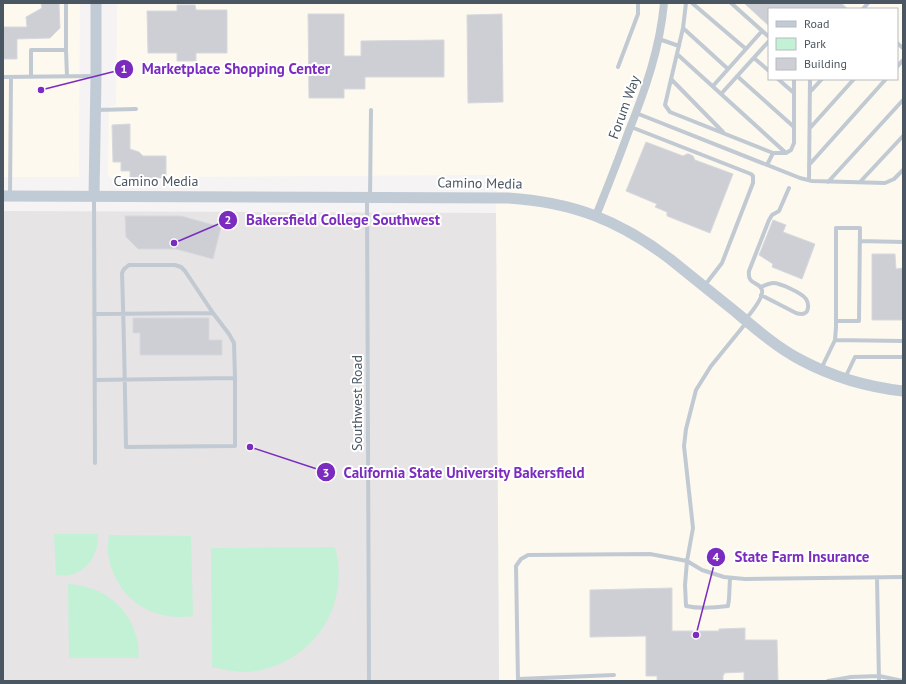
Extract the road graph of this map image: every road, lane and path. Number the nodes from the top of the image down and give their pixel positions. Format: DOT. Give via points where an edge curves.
graph roads {
  1 [pos="66,3"];
  2 [pos="96,3"];
  3 [pos="638,3"];
  4 [pos="664,3"];
  5 [pos="686,3"];
  6 [pos="692,3"];
  7 [pos="731,3"];
  8 [pos="683,28"];
  9 [pos="762,31"];
  10 [pos="768,36"];
  11 [pos="659,39"];
  12 [pos="768,42"];
  13 [pos="679,46"];
  14 [pos="746,49"];
  15 [pos="66,50"];
  16 [pos="677,54"];
  17 [pos="754,58"];
  18 [pos="618,68"];
  19 [pos="728,69"];
  20 [pos="768,70"];
  21 [pos="67,76"];
  22 [pos="96,76"];
  23 [pos="737,76"];
  24 [pos="3,77"];
  25 [pos="10,77"];
  26 [pos="31,77"];
  27 [pos="671,79"];
  28 [pos="779,80"];
  29 [pos="794,80"];
  30 [pos="810,80"];
  31 [pos="821,80"];
  32 [pos="853,80"];
  33 [pos="885,80"];
  34 [pos="713,86"];
  35 [pos="810,92"];
  36 [pos="794,93"];
  37 [pos="721,94"];
  38 [pos="903,100"];
  39 [pos="136,109"];
  40 [pos="95,110"];
  41 [pos="371,110"];
  42 [pos="636,113"];
  43 [pos="631,127"];
  44 [pos="794,127"];
  45 [pos="809,128"];
  46 [pos="725,134"];
  47 [pos="903,136"];
  48 [pos="773,153"];
  49 [pos="786,153"];
  50 [pos="767,165"];
  51 [pos="809,165"];
  52 [pos="903,170"];
  53 [pos="809,180"];
  54 [pos="828,182"];
  55 [pos="860,182"];
  56 [pos="789,188"];
  57 [pos="7,196"];
  58 [pos="94,196"];
  59 [pos="369,197"];
  60 [pos="596,216"];
  61 [pos="860,241"];
  62 [pos="903,242"];
  63 [pos="704,286"];
  64 [pos="761,288"];
  65 [pos="761,295"];
  66 [pos="213,313"];
  67 [pos="94,314"];
  68 [pos="123,314"];
  69 [pos="746,321"];
  70 [pos="836,321"];
  71 [pos="835,340"];
  72 [pos="903,341"];
  73 [pos="903,356"];
  74 [pos="820,369"];
  75 [pos="235,378"];
  76 [pos="844,378"];
  77 [pos="94,380"];
  78 [pos="125,380"];
  79 [pos="903,391"];
  80 [pos="95,463"];
  81 [pos="687,561"];
  82 [pos="903,577"];
  83 [pos="730,578"];
  84 [pos="877,578"];
  85 [pos="614,675"];
  86 [pos="879,679"];
  87 [pos="518,680"];
  88 [pos="369,681"];
  89 [pos="832,681"];
  90 [pos="903,681"];
  1 -- 15 [label="lane"];
  2 -- 22 [label="street"];
  3 -- 18 [label="lane" via="638,14"];
  4 -- 11 [label="street, Forum Way"];
  5 -- 8 [label="lane"];
  6 -- 14 [label="lane"];
  7 -- 9 [label="lane"];
  8 -- 13 [label="lane"];
  8 -- 19 [label="lane"];
  9 -- 10 [label="lane"];
  9 -- 14 [label="lane"];
  11 -- 13 [label="lane"];
  11 -- 42 [label="street, Forum Way"];
  12 -- 17 [label="lane"];
  13 -- 16 [label="lane"];
  14 -- 19 [label="lane"];
  15 -- 21 [label="lane"];
  15 -- 26 [label="lane" via="31,50"];
  16 -- 27 [label="lane"];
  16 -- 34 [label="lane"];
  17 -- 20 [label="lane"];
  17 -- 23 [label="lane"];
  19 -- 34 [label="lane"];
  21 -- 22 [label="lane"];
  21 -- 26 [label="lane"];
  22 -- 40 [label="street"];
  23 -- 37 [label="lane"];
  23 -- 44 [label="lane"];
  24 -- 25 [label="lane"];
  25 -- 26 [label="lane"];
  25 -- 57 [label="lane"];
  27 -- 46 [label="lane"];
  27 -- 46 [label="lane" via="665,105 670,112"];
  28 -- 36 [label="lane"];
  29 -- 36 [label="lane"];
  30 -- 35 [label="lane"];
  31 -- 35 [label="lane"];
  32 -- 45 [label="lane"];
  33 -- 51 [label="lane"];
  34 -- 37 [label="lane"];
  35 -- 45 [label="lane"];
  36 -- 44 [label="lane"];
  37 -- 49 [label="lane"];
  38 -- 54 [label="lane"];
  39 -- 40 [label="lane"];
  40 -- 58 [label="street"];
  41 -- 59 [label="lane, Southwest Road"];
  42 -- 43 [label="street, Forum Way"];
  42 -- 50 [label="lane"];
  43 -- 60 [label="street, Forum Way"];
  43 -- 63 [label="lane" via="754,176 754,183 722,263"];
  44 -- 49 [label="lane" via="792,150"];
  45 -- 51 [label="lane"];
  46 -- 48 [label="lane"];
  47 -- 55 [label="lane"];
  48 -- 49 [label="lane"];
  48 -- 50 [label="lane"];
  50 -- 53 [label="lane"];
  51 -- 53 [label="lane"];
  52 -- 55 [label="lane" via="894,179 885,183"];
  53 -- 54 [label="lane"];
  54 -- 55 [label="lane"];
  56 -- 64 [label="lane" via="779,211 769,220 749,271 750,280"];
  57 -- 58 [label="street, Camino Media"];
  58 -- 59 [label="street, Camino Media"];
  58 -- 67 [label="lane"];
  59 -- 60 [label="street, Camino Media" via="527,199 558,204"];
  59 -- 88 [label="lane, Southwest Road"];
  60 -- 63 [label="street, Camino Media" via="635,235"];
  61 -- 62 [label="lane"];
  61 -- 70 [label="lane" via="859,321"];
  61 -- 70 [label="lane" via="860,228 836,228"];
  63 -- 69 [label="street, Camino Media"];
  64 -- 65 [label="lane"];
  64 -- 65 [label="lane" via="773,283 788,288 807,300 807,311 805,314 796,313"];
  65 -- 69 [label="lane"];
  66 -- 68 [label="lane"];
  66 -- 68 [label="lane" via="181,267 163,264 126,267 122,273"];
  66 -- 75 [label="lane" via="234,343"];
  67 -- 68 [label="lane"];
  67 -- 77 [label="lane"];
  68 -- 78 [label="lane"];
  69 -- 74 [label="street, Camino Media" via="784,350"];
  69 -- 81 [label="lane" via="696,390 686,429 684,446 693,528"];
  70 -- 71 [label="lane"];
  71 -- 72 [label="lane"];
  71 -- 74 [label="lane"];
  73 -- 76 [label="lane" via="855,357"];
  74 -- 76 [label="street, Camino Media"];
  75 -- 78 [label="lane"];
  75 -- 78 [label="lane" via="235,446 126,447"];
  76 -- 79 [label="street, Camino Media" via="870,386"];
  77 -- 78 [label="lane"];
  77 -- 80 [label="lane"];
  81 -- 83 [label="lane" via="702,570"];
  81 -- 83 [label="lane" via="686,606 728,606"];
  81 -- 87 [label="lane" via="650,554 546,554 528,555 521,559 516,566"];
  82 -- 84 [label="lane"];
  83 -- 84 [label="lane"];
  84 -- 86 [label="lane"];
  85 -- 87 [label="lane"];
  86 -- 89 [label="lane" via="851,677"];
  86 -- 90 [label="lane"];
}
